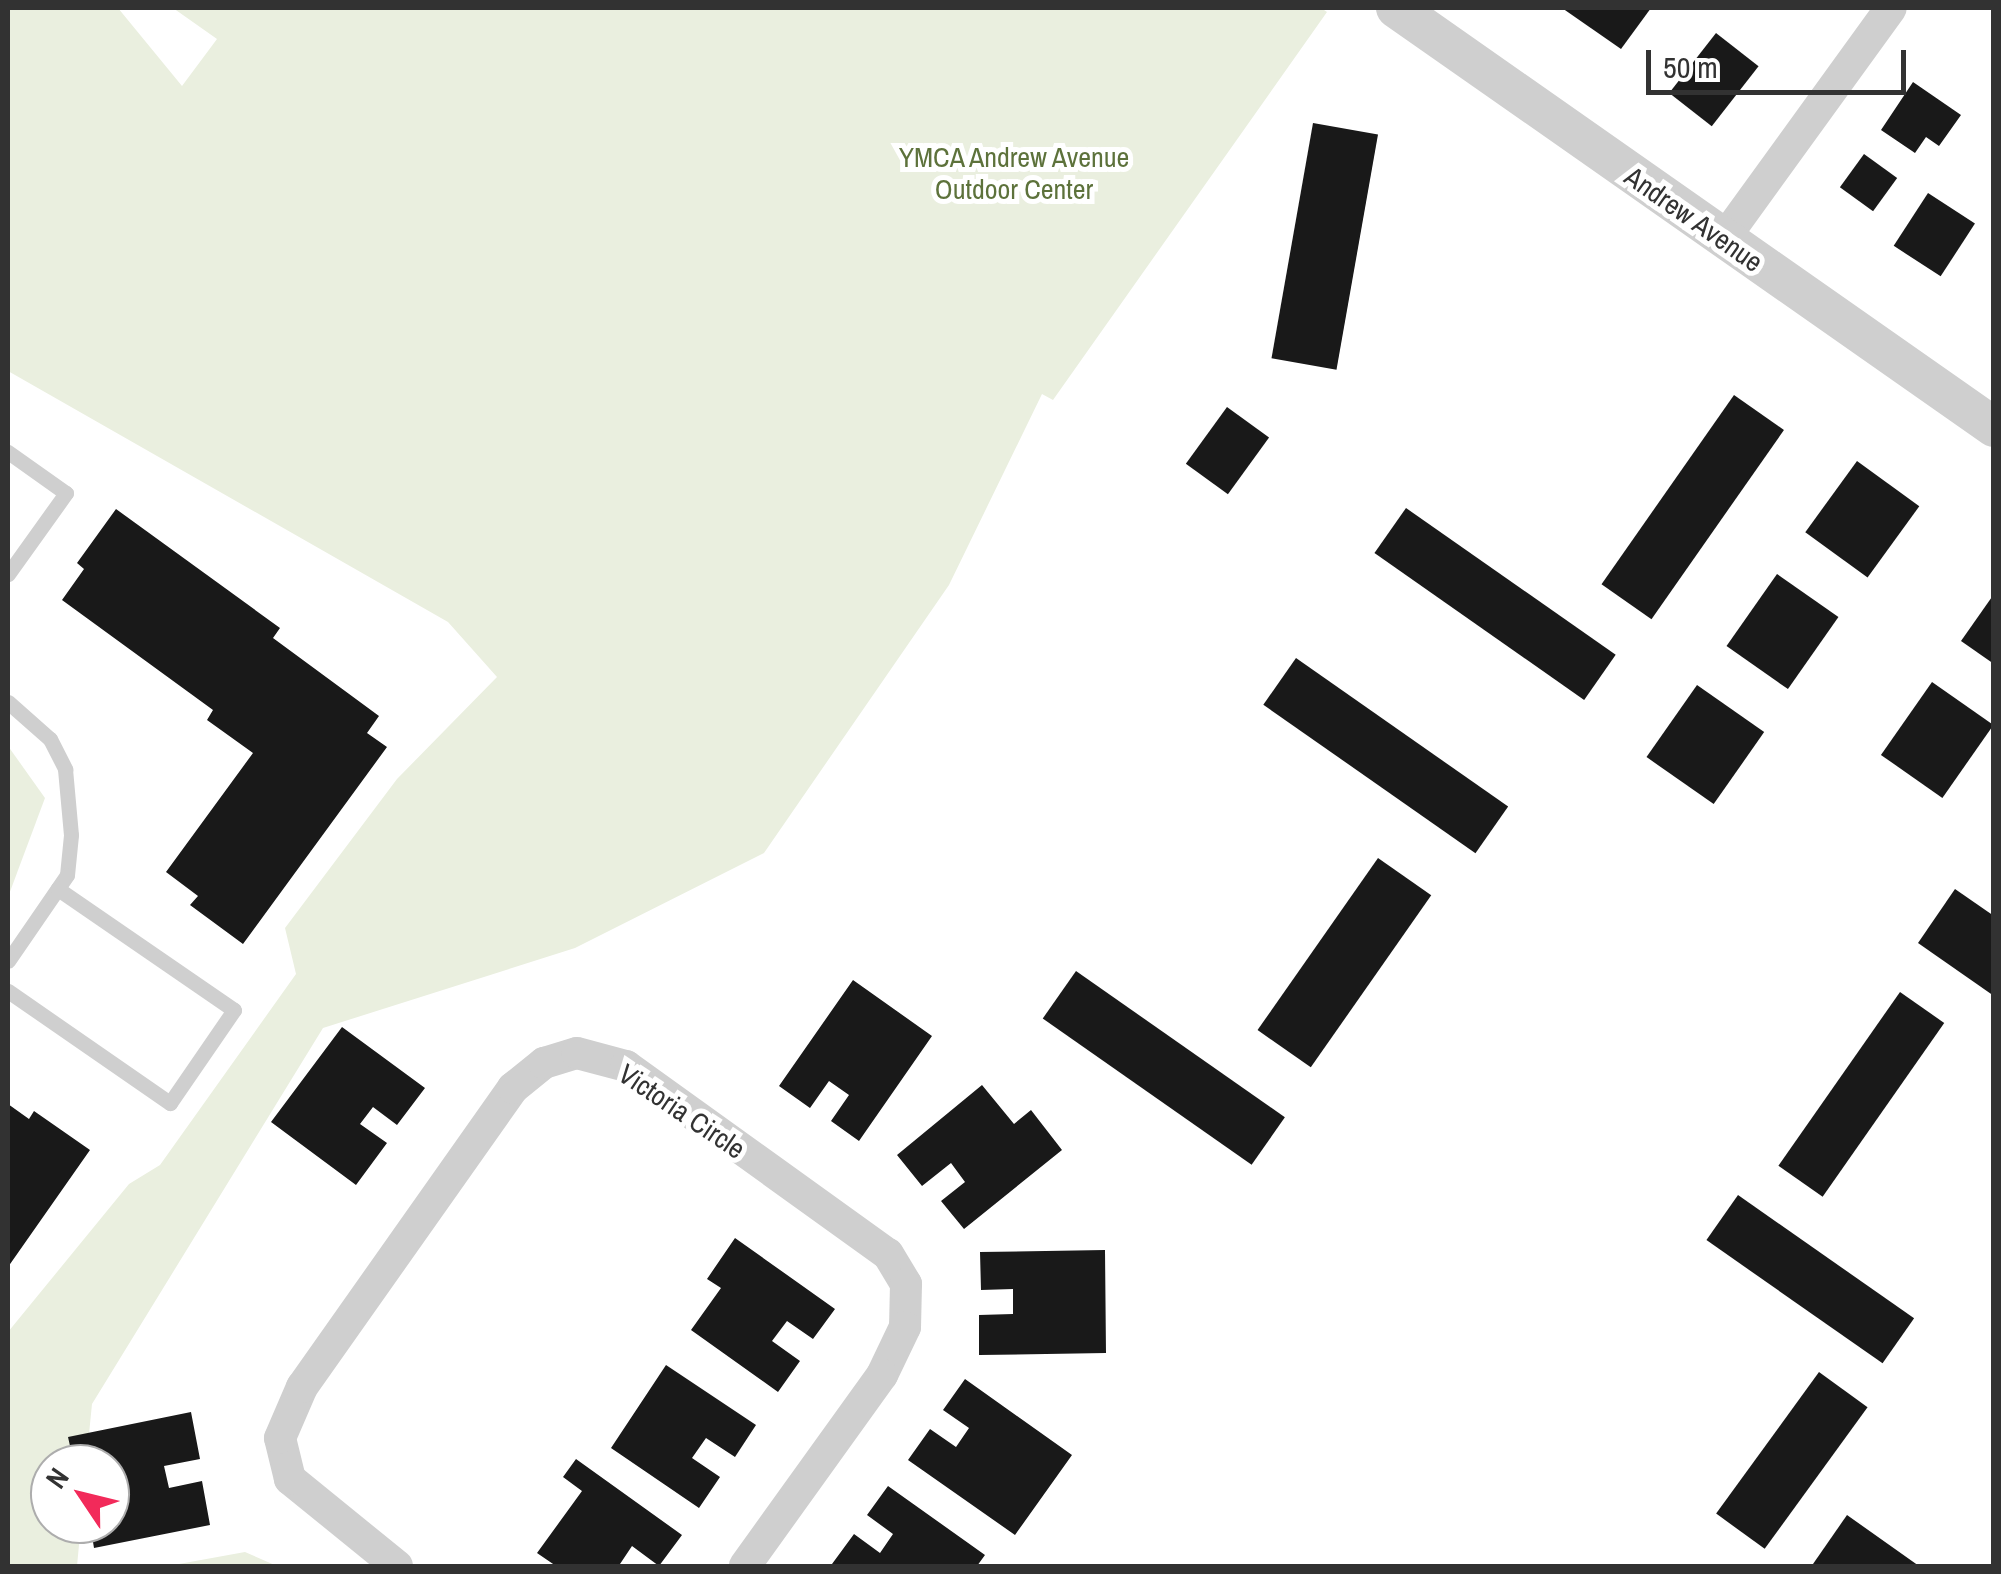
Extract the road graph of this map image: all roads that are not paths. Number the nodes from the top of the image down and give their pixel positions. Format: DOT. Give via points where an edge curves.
graph roads {
  1 [pos="1396,8"];
  2 [pos="1892,8"];
  3 [pos="1723,240"];
  4 [pos="1994,427"];
  5 [pos="8,452"];
  6 [pos="8,574"];
  7 [pos="8,702"];
  8 [pos="58,889"];
  9 [pos="8,961"];
  10 [pos="8,991"];
  11 [pos="397,1566"];
  12 [pos="745,1566"];
  1 -- 3 [label="street, Andrew Avenue"];
  2 -- 3 [label="street"];
  3 -- 4 [label="street, Andrew Avenue"];
  5 -- 6 [label="lane" via="66,493"];
  7 -- 8 [label="lane" via="50,740 65,769 72,836 67,876"];
  8 -- 9 [label="lane"];
  8 -- 10 [label="lane" via="234,1010 170,1103"];
  11 -- 12 [label="street, Victoria Circle" via="290,1480 280,1438 302,1387 513,1088 544,1064 576,1053 626,1066 888,1254 906,1284 905,1327 882,1375"];
}
